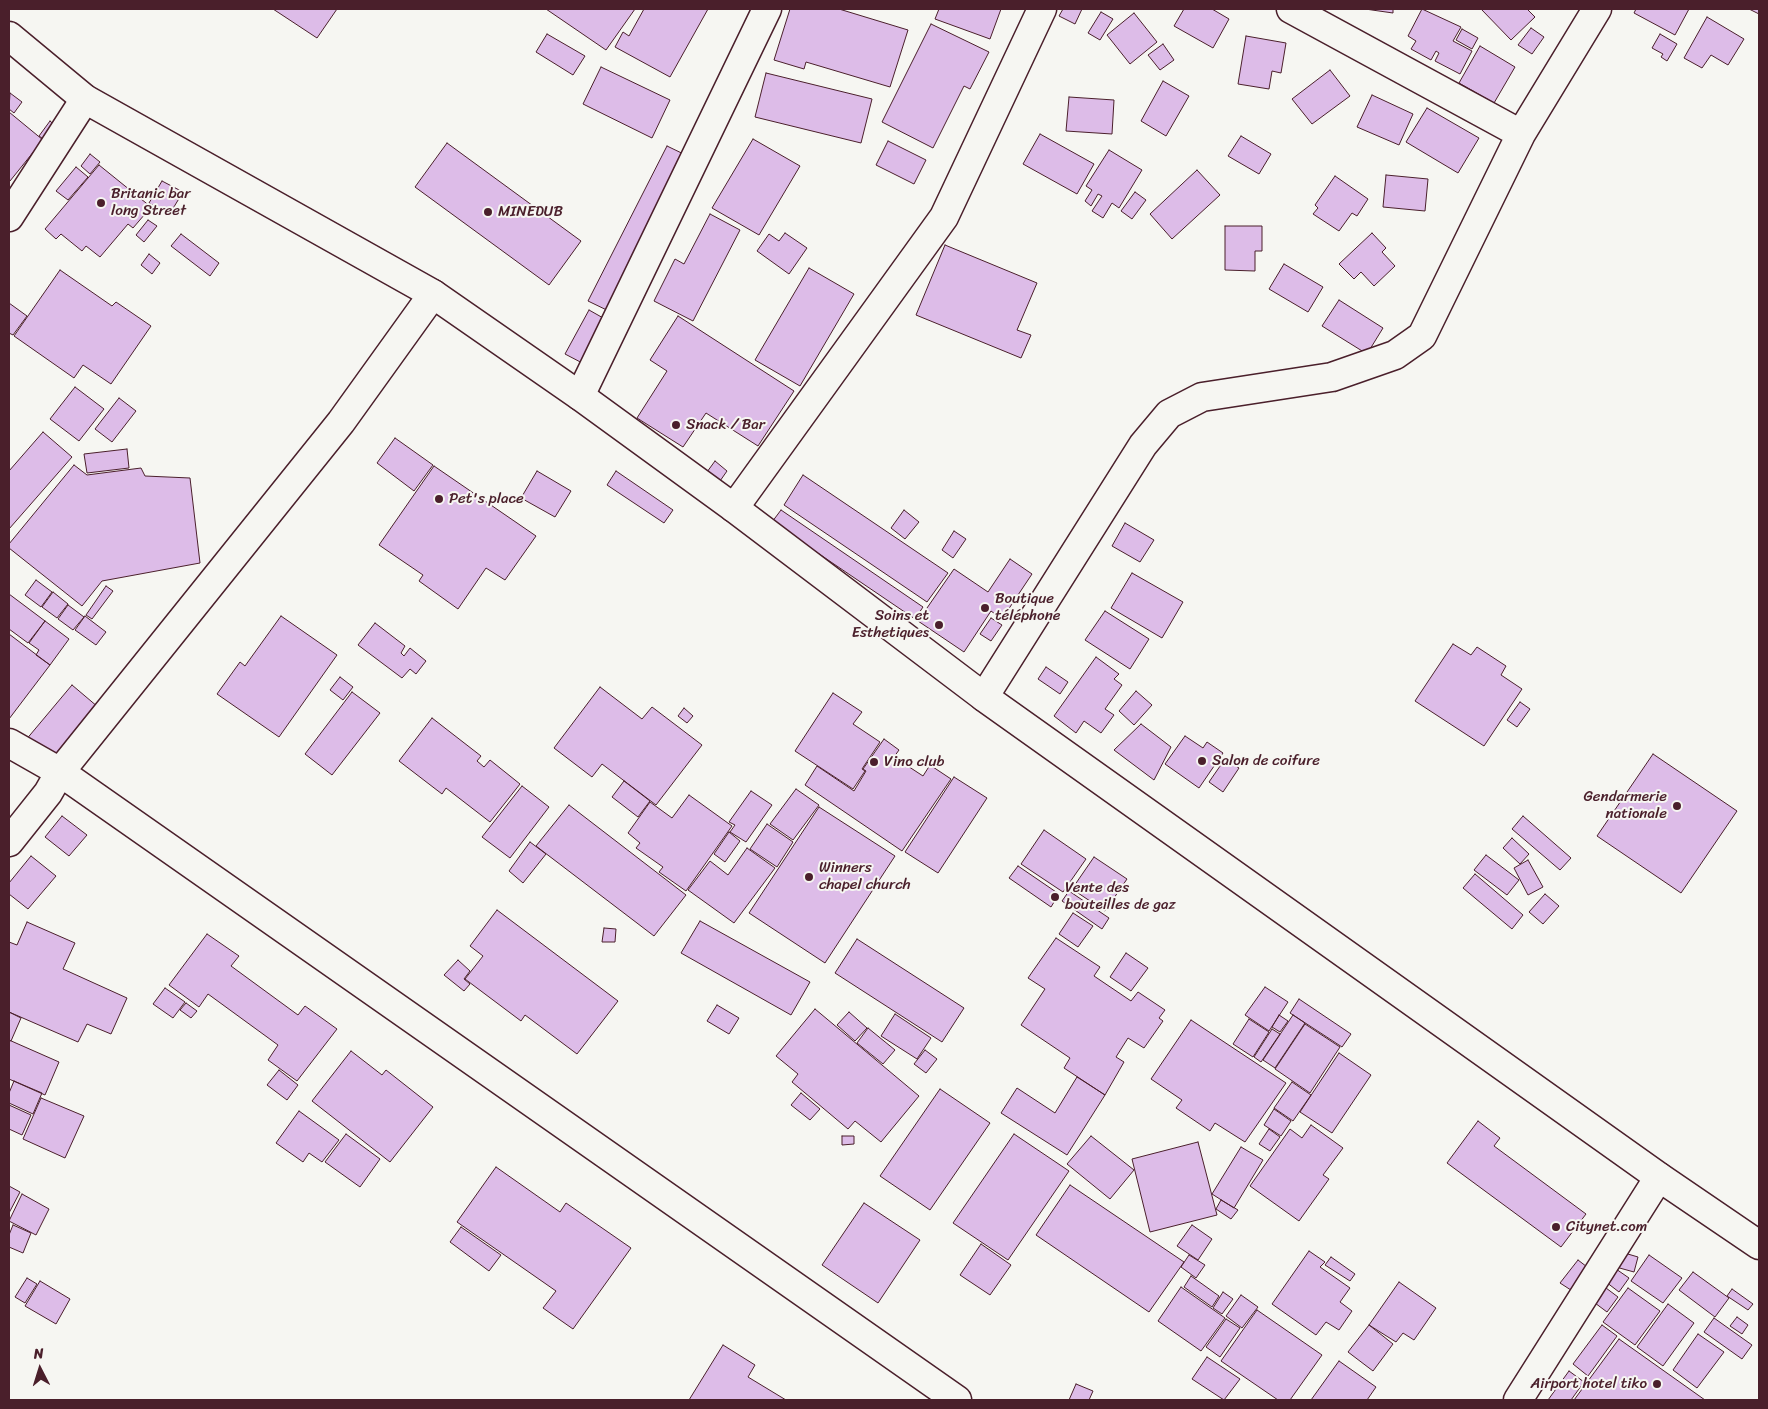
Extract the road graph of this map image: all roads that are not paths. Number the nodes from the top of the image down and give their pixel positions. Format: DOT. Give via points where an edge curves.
graph roads {
  1 [pos="767,9"];
  2 [pos="1042,9"];
  3 [pos="1290,9"];
  4 [pos="1597,9"];
  5 [pos="9,36"];
  6 [pos="85,99"];
  7 [pos="1521,134"];
  8 [pos="9,217"];
  9 [pos="433,294"];
  10 [pos="580,396"];
  11 [pos="734,508"];
  12 [pos="984,697"];
  13 [pos="9,743"];
  14 [pos="60,772"];
  15 [pos="9,842"];
  16 [pos="1659,1178"];
  17 [pos="1759,1245"];
  18 [pos="957,1400"];
  19 [pos="1518,1400"];
  1 -- 10 [label="street"];
  2 -- 11 [label="street" via="944,217"];
  3 -- 7 [label="street"];
  4 -- 7 [label="street"];
  5 -- 6 [label="street"];
  6 -- 8 [label="street"];
  6 -- 9 [label="street"];
  7 -- 12 [label="street" via="1422,336 1395,355 1332,377 1202,397 1169,414 1143,445"];
  9 -- 10 [label="street"];
  9 -- 14 [label="street" via="341,422"];
  10 -- 11 [label="street"];
  11 -- 12 [label="street"];
  12 -- 16 [label="street"];
  13 -- 14 [label="street"];
  14 -- 15 [label="street" via="48,793"];
  14 -- 18 [label="street"];
  16 -- 17 [label="street"];
  16 -- 19 [label="street"];
}
